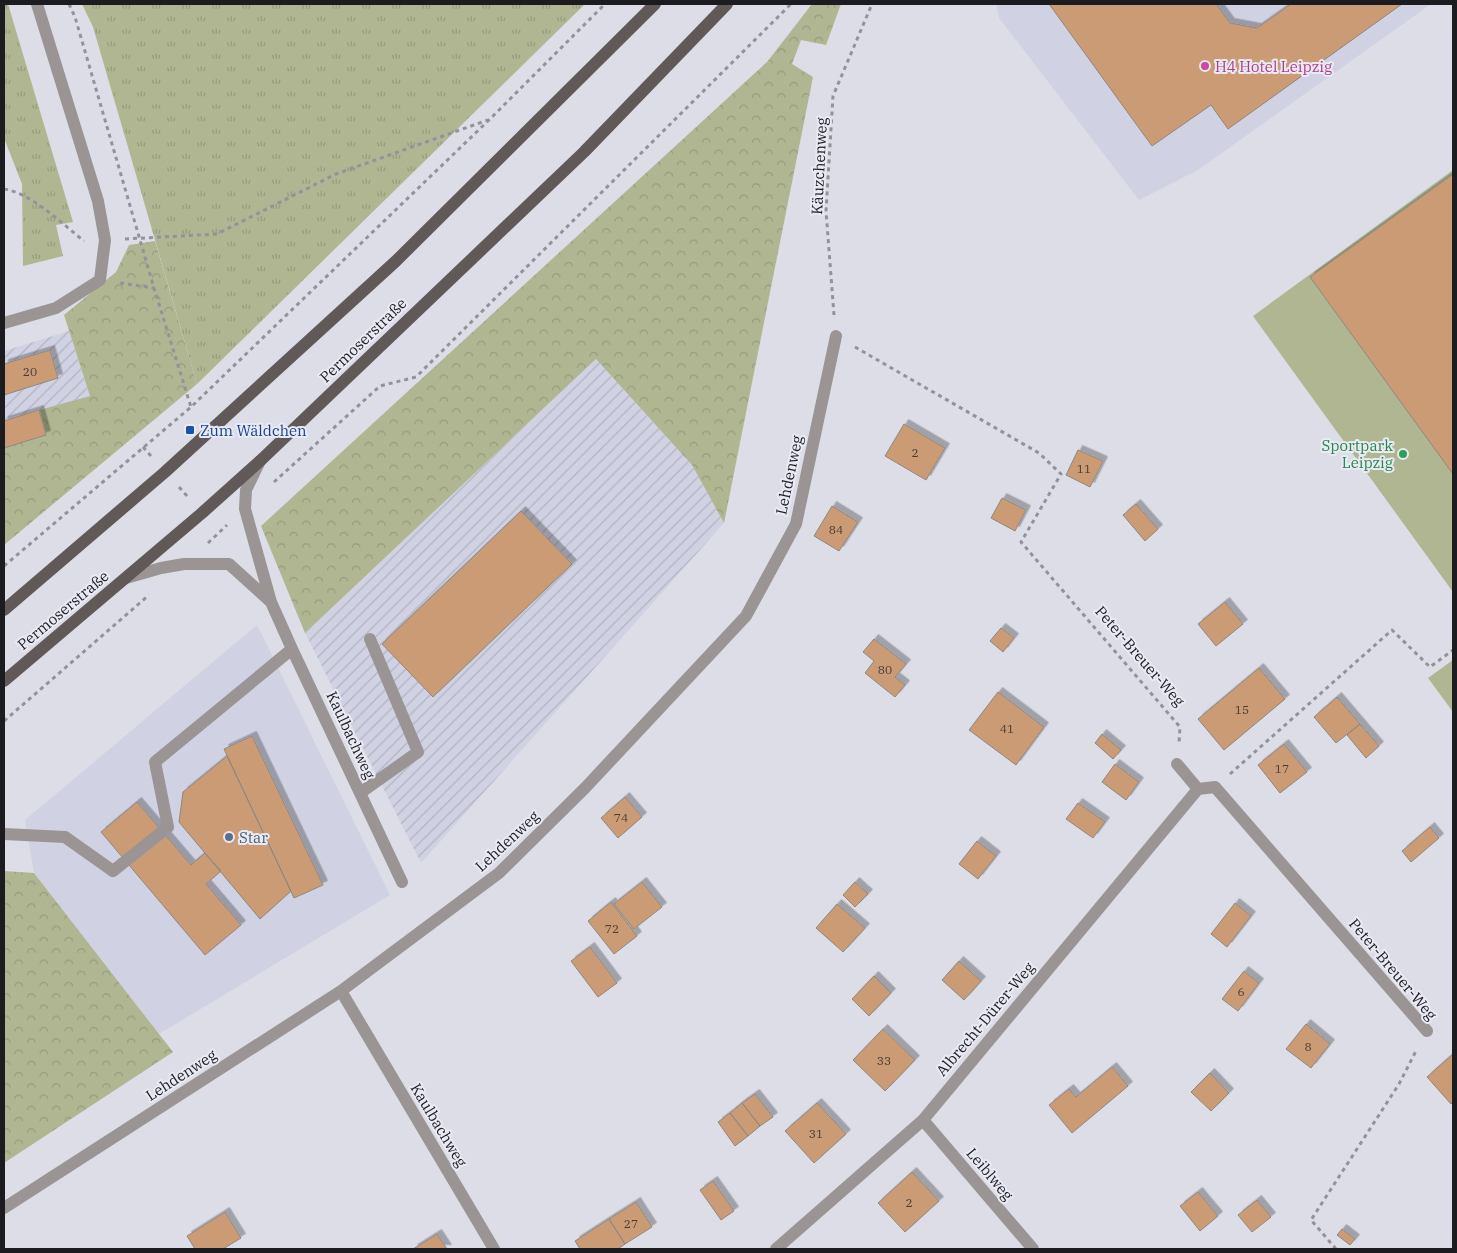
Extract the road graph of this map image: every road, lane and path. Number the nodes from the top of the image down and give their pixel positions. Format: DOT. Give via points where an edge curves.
graph roads {
  1 [pos="37,4"];
  2 [pos="69,4"];
  3 [pos="605,4"];
  4 [pos="655,4"];
  5 [pos="728,4"];
  6 [pos="791,4"];
  7 [pos="872,4"];
  8 [pos="489,120"];
  9 [pos="4,189"];
  10 [pos="140,238"];
  11 [pos="105,240"];
  12 [pos="103,257"];
  13 [pos="100,280"];
  14 [pos="154,288"];
  15 [pos="4,323"];
  16 [pos="836,336"];
  17 [pos="191,407"];
  18 [pos="143,447"];
  19 [pos="260,461"];
  20 [pos="165,472"];
  21 [pos="274,483"];
  22 [pos="245,509"];
  23 [pos="202,513"];
  24 [pos="219,532"];
  25 [pos="184,564"];
  26 [pos="4,566"];
  27 [pos="126,578"];
  28 [pos="154,590"];
  29 [pos="272,602"];
  30 [pos="4,610"];
  31 [pos="370,639"];
  32 [pos="292,649"];
  33 [pos="1453,650"];
  34 [pos="4,681"];
  35 [pos="4,721"];
  36 [pos="1177,764"];
  37 [pos="1215,788"];
  38 [pos="1198,789"];
  39 [pos="360,793"];
  40 [pos="4,834"];
  41 [pos="402,882"];
  42 [pos="341,991"];
  43 [pos="1427,1031"];
  44 [pos="923,1120"];
  45 [pos="4,1208"];
  46 [pos="494,1249"];
  47 [pos="776,1249"];
  48 [pos="1033,1249"];
  49 [pos="1336,1249"];
  1 -- 11 [label="street" via="98,200"];
  2 -- 10 [label="path"];
  3 -- 8 [label="path"];
  4 -- 20 [label="main road" via="396,261"];
  5 -- 19 [label="main road, Permoserstraße" via="584,152"];
  6 -- 21 [label="path" via="416,377 380,386"];
  7 -- 16 [label="path, Käuzchenweg" via="833,96 826,211"];
  8 -- 10 [label="path" via="336,174 217,234"];
  8 -- 17 [label="path"];
  9 -- 12 [label="path" via="28,197"];
  10 -- 11 [label="path"];
  10 -- 14 [label="path"];
  11 -- 12 [label="street"];
  12 -- 13 [label="street"];
  13 -- 14 [label="path"];
  13 -- 15 [label="street" via="56,308"];
  14 -- 17 [label="path"];
  16 -- 36 [label="path, Peter-Breuer-Weg" via="1039,454 1061,474 1021,542 1180,727"];
  16 -- 42 [label="street, Lehdenweg" via="796,524 746,616 585,788 500,873"];
  17 -- 18 [label="path"];
  18 -- 20 [label="path"];
  18 -- 26 [label="path"];
  19 -- 22 [label="street, Kaulbachweg" via="246,490"];
  19 -- 23 [label="main road, Permoserstraße"];
  20 -- 23 [label="path"];
  20 -- 30 [label="main road"];
  22 -- 24 [label="path"];
  22 -- 29 [label="street, Kaulbachweg"];
  23 -- 24 [label="path"];
  23 -- 27 [label="main road, Permoserstraße"];
  24 -- 25 [label="path"];
  25 -- 27 [label="street, Kaulbachweg"];
  25 -- 29 [label="street, Kaulbachweg" via="228,564"];
  27 -- 34 [label="main road, Permoserstraße"];
  28 -- 35 [label="path"];
  29 -- 32 [label="street, Kaulbachweg"];
  31 -- 39 [label="street" via="418,752"];
  32 -- 39 [label="street, Kaulbachweg"];
  32 -- 40 [label="street" via="155,762 168,827 113,870 65,837"];
  33 -- 37 [label="path" via="1430,667 1392,630"];
  36 -- 38 [label="street"];
  37 -- 38 [label="street"];
  37 -- 43 [label="street, Peter-Breuer-Weg"];
  38 -- 44 [label="street, Albrecht-Dürer-Weg"];
  39 -- 41 [label="street, Kaulbachweg"];
  42 -- 45 [label="street, Lehdenweg"];
  42 -- 46 [label="street, Kaulbachweg"];
  43 -- 49 [label="path, Peter-Breuer-Weg" via="1399,1084 1311,1220"];
  44 -- 47 [label="street, Albrecht-Dürer-Weg"];
  44 -- 48 [label="street, Leiblweg"];
}
